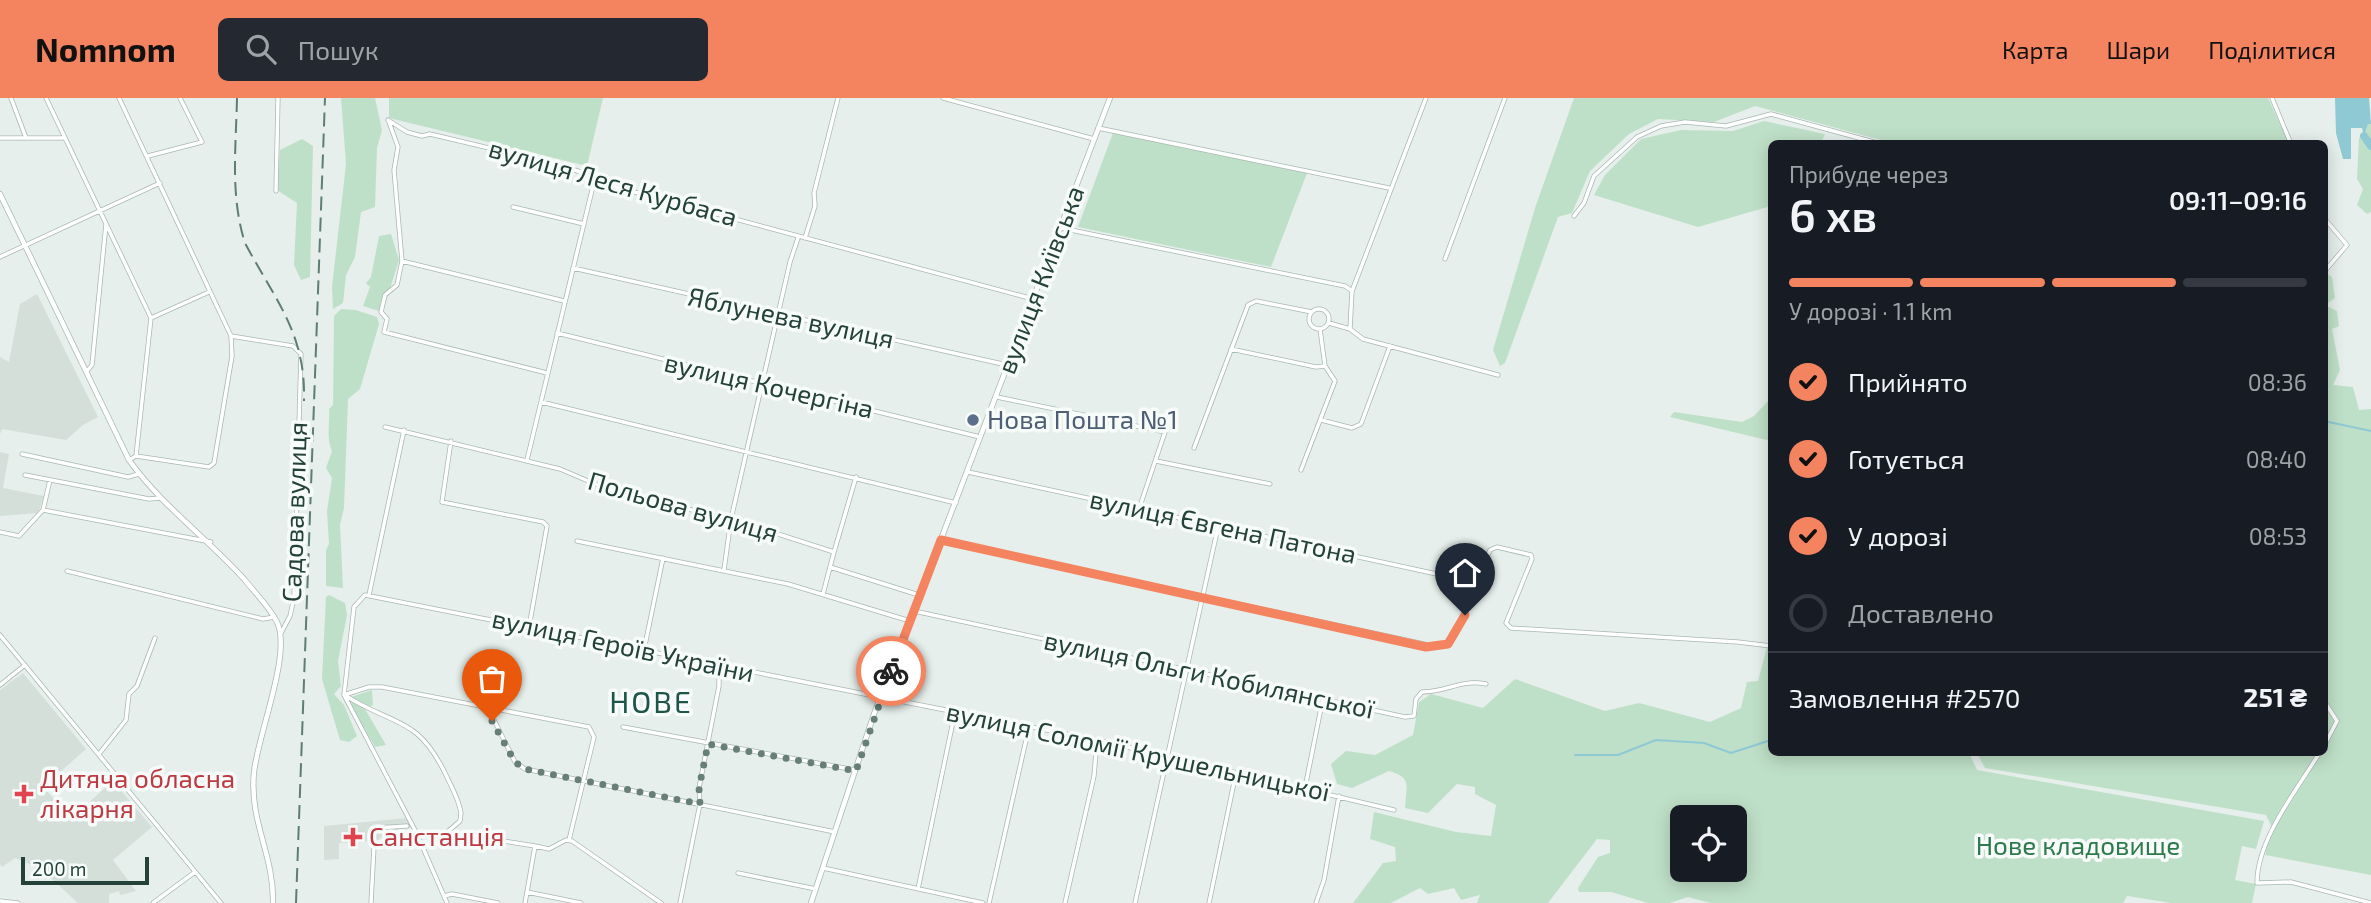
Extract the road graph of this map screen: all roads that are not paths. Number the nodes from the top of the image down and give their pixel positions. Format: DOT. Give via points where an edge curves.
graph roads {
  1 [pos="11,98"];
  2 [pos="46,98"];
  3 [pos="119,98"];
  4 [pos="180,98"];
  5 [pos="278,98"];
  6 [pos="838,98"];
  7 [pos="943,98"];
  8 [pos="1110,98"];
  9 [pos="1426,98"];
  10 [pos="1505,98"];
  11 [pos="2272,98"];
  12 [pos="1098,128"];
  13 [pos="0,138"];
  14 [pos="65,138"];
  15 [pos="26,139"];
  16 [pos="1094,139"];
  17 [pos="1866,140"];
  18 [pos="2289,140"];
  19 [pos="148,156"];
  20 [pos="160,183"];
  21 [pos="601,183"];
  22 [pos="1389,188"];
  23 [pos="276,191"];
  24 [pos="0,194"];
  25 [pos="513,207"];
  26 [pos="101,210"];
  27 [pos="1574,216"];
  28 [pos="106,222"];
  29 [pos="2328,223"];
  30 [pos="584,224"];
  31 [pos="1061,228"];
  32 [pos="799,237"];
  33 [pos="804,239"];
  34 [pos="25,245"];
  35 [pos="0,257"];
  36 [pos="1445,259"];
  37 [pos="402,261"];
  38 [pos="2328,267"];
  39 [pos="573,268"];
  40 [pos="209,292"];
  41 [pos="1352,292"];
  42 [pos="1033,299"];
  43 [pos="564,301"];
  44 [pos="1312,312"];
  45 [pos="779,316"];
  46 [pos="151,318"];
  47 [pos="1329,323"];
  48 [pos="1320,329"];
  49 [pos="1350,329"];
  50 [pos="557,333"];
  51 [pos="231,335"];
  52 [pos="1391,346"];
  53 [pos="1231,349"];
  54 [pos="1009,365"];
  55 [pos="1325,366"];
  56 [pos="86,373"];
  57 [pos="547,373"];
  58 [pos="1498,375"];
  59 [pos="764,384"];
  60 [pos="997,397"];
  61 [pos="541,402"];
  62 [pos="1321,420"];
  63 [pos="385,428"];
  64 [pos="404,430"];
  65 [pos="982,438"];
  66 [pos="451,441"];
  67 [pos="1194,448"];
  68 [pos="748,451"];
  69 [pos="22,454"];
  70 [pos="136,456"];
  71 [pos="130,460"];
  72 [pos="527,460"];
  73 [pos="1156,461"];
  74 [pos="1301,470"];
  75 [pos="968,472"];
  76 [pos="140,474"];
  77 [pos="25,475"];
  78 [pos="856,477"];
  79 [pos="50,480"];
  80 [pos="1270,484"];
  81 [pos="161,498"];
  82 [pos="956,503"];
  83 [pos="1139,509"];
  84 [pos="43,510"];
  85 [pos="731,519"];
  86 [pos="1218,527"];
  87 [pos="0,531"];
  88 [pos="941,540"];
  89 [pos="577,541"];
  90 [pos="211,542"];
  91 [pos="834,552"];
  92 [pos="663,558"];
  93 [pos="830,567"];
  94 [pos="66,570"];
  95 [pos="724,570"];
  96 [pos="1478,583"];
  97 [pos="823,594"];
  98 [pos="367,595"];
  99 [pos="920,595"];
  100 [pos="1202,598"];
  101 [pos="914,611"];
  102 [pos="274,617"];
  103 [pos="910,621"];
  104 [pos="529,627"];
  105 [pos="281,633"];
  106 [pos="0,635"];
  107 [pos="155,638"];
  108 [pos="1768,646"];
  109 [pos="644,650"];
  110 [pos="719,665"];
  111 [pos="25,666"];
  112 [pos="1187,670"];
  113 [pos="1486,684"];
  114 [pos="0,685"];
  115 [pos="344,695"];
  116 [pos="881,697"];
  117 [pos="1323,698"];
  118 [pos="2328,707"];
  119 [pos="488,708"];
  120 [pos="955,712"];
  121 [pos="623,727"];
  122 [pos="1029,727"];
  123 [pos="2328,738"];
  124 [pos="1097,740"];
  125 [pos="708,744"];
  126 [pos="99,754"];
  127 [pos="1168,756"];
  128 [pos="2318,756"];
  129 [pos="856,771"];
  130 [pos="1237,773"];
  131 [pos="583,781"];
  132 [pos="1305,788"];
  133 [pos="1339,796"];
  134 [pos="700,804"];
  135 [pos="1394,810"];
  136 [pos="407,826"];
  137 [pos="836,833"];
  138 [pos="417,834"];
  139 [pos="445,834"];
  140 [pos="569,840"];
  141 [pos="535,846"];
  142 [pos="823,868"];
  143 [pos="195,872"];
  144 [pos="738,873"];
  145 [pos="816,889"];
  146 [pos="918,889"];
  147 [pos="527,892"];
  148 [pos="444,896"];
  149 [pos="0,901"];
  150 [pos="2371,902"];
  151 [pos="19,903"];
  152 [pos="153,903"];
  153 [pos="221,903"];
  154 [pos="273,903"];
  155 [pos="371,903"];
  156 [pos="447,903"];
  157 [pos="498,903"];
  158 [pos="525,903"];
  159 [pos="581,903"];
  160 [pos="661,903"];
  161 [pos="680,903"];
  162 [pos="811,903"];
  163 [pos="984,903"];
  164 [pos="989,903"];
  165 [pos="1065,903"];
  166 [pos="1135,903"];
  167 [pos="1209,903"];
  168 [pos="1316,903"];
  1 -- 15 [label="street"];
  2 -- 14 [label="street"];
  3 -- 19 [label="street"];
  4 -- 19 [label="street" via="202,142"];
  5 -- 23 [label="street"];
  6 -- 33 [label="street"];
  7 -- 16 [label="street"];
  8 -- 12 [label="street, вулиця Київська"];
  9 -- 22 [label="street"];
  10 -- 36 [label="street"];
  11 -- 18 [label="street"];
  12 -- 16 [label="street, вулиця Київська"];
  12 -- 22 [label="street"];
  13 -- 15 [label="street"];
  14 -- 15 [label="street"];
  14 -- 26 [label="street"];
  16 -- 31 [label="street, вулиця Київська"];
  17 -- 27 [label="street" via="1771,114 1726,126 1685,122 1661,126 1637,136 1594,176"];
  19 -- 20 [label="street"];
  20 -- 26 [label="street"];
  20 -- 40 [label="street"];
  21 -- 30 [label="street" via="592,190"];
  21 -- 32 [label="street, вулиця Леся Курбаса"];
  21 -- 37 [label="street, вулиця Леся Курбаса" via="584,170 430,134 422,136 388,120 398,147 394,170"];
  22 -- 41 [label="street"];
  24 -- 34 [label="street"];
  25 -- 30 [label="street"];
  26 -- 28 [label="street"];
  26 -- 34 [label="street"];
  28 -- 46 [label="street"];
  28 -- 56 [label="street" via="92,365"];
  29 -- 38 [label="street" via="2347,245"];
  30 -- 39 [label="street"];
  31 -- 41 [label="street" via="1345,286"];
  31 -- 42 [label="street, вулиця Київська"];
  32 -- 33 [label="street, вулиця Леся Курбаса"];
  32 -- 45 [label="street"];
  33 -- 42 [label="street, вулиця Леся Курбаса"];
  34 -- 35 [label="street"];
  34 -- 56 [label="street"];
  37 -- 43 [label="street"];
  37 -- 57 [label="street" via="397,285 386,295 384,332"];
  39 -- 43 [label="street"];
  39 -- 45 [label="street, Яблунева вулиця"];
  40 -- 46 [label="street"];
  40 -- 51 [label="street"];
  41 -- 49 [label="street"];
  42 -- 54 [label="street, вулиця Київська"];
  43 -- 50 [label="street"];
  44 -- 47 [label="street" via="1326,312"];
  44 -- 48 [label="street" via="1310,324"];
  44 -- 53 [label="street" via="1251,302"];
  45 -- 54 [label="street, Яблунева вулиця"];
  45 -- 59 [label="street"];
  46 -- 70 [label="street"];
  47 -- 48 [label="street"];
  47 -- 49 [label="street"];
  48 -- 55 [label="street"];
  49 -- 52 [label="street" via="1363,339"];
  50 -- 57 [label="street"];
  50 -- 59 [label="street, вулиця Кочергіна"];
  51 -- 70 [label="street" via="232,356 214,463 209,467"];
  51 -- 105 [label="street, Садова вулиця" via="293,346 301,354 294,598"];
  52 -- 58 [label="street"];
  52 -- 62 [label="street" via="1361,424 1352,428"];
  53 -- 55 [label="street"];
  53 -- 67 [label="street"];
  54 -- 60 [label="street, вулиця Київська"];
  55 -- 62 [label="street" via="1335,381"];
  56 -- 71 [label="street"];
  57 -- 61 [label="street"];
  59 -- 65 [label="street, вулиця Кочергіна"];
  59 -- 68 [label="street"];
  60 -- 65 [label="street, вулиця Київська"];
  60 -- 73 [label="street" via="1165,432"];
  61 -- 68 [label="street"];
  61 -- 72 [label="street"];
  62 -- 74 [label="street"];
  63 -- 64 [label="street, Польова вулиця"];
  64 -- 66 [label="street, Польова вулиця"];
  64 -- 98 [label="street"];
  65 -- 75 [label="street, вулиця Київська"];
  66 -- 72 [label="street, Польова вулиця"];
  66 -- 104 [label="street" via="442,502 547,526"];
  68 -- 78 [label="street"];
  68 -- 85 [label="street"];
  69 -- 76 [label="street" via="128,477"];
  70 -- 71 [label="street"];
  71 -- 76 [label="street"];
  72 -- 85 [label="street, Польова вулиця" via="614,492"];
  73 -- 80 [label="street"];
  73 -- 83 [label="street"];
  75 -- 82 [label="street, вулиця Київська"];
  75 -- 83 [label="street, вулиця Євгена Патона"];
  76 -- 81 [label="street"];
  77 -- 79 [label="street"];
  78 -- 82 [label="street"];
  78 -- 91 [label="street"];
  79 -- 81 [label="street"];
  79 -- 84 [label="street"];
  81 -- 90 [label="street"];
  82 -- 88 [label="street, вулиця Київська"];
  83 -- 86 [label="street, вулиця Євгена Патона"];
  84 -- 87 [label="street" via="19,536"];
  84 -- 90 [label="street"];
  85 -- 91 [label="street, Польова вулиця"];
  85 -- 95 [label="street"];
  86 -- 96 [label="street, вулиця Євгена Патона"];
  86 -- 100 [label="street"];
  88 -- 99 [label="street, вулиця Київська"];
  88 -- 100 [label="street"];
  89 -- 92 [label="street"];
  90 -- 102 [label="street"];
  91 -- 93 [label="street"];
  92 -- 95 [label="street"];
  92 -- 109 [label="street"];
  93 -- 97 [label="street"];
  93 -- 99 [label="street"];
  94 -- 102 [label="street" via="237,614"];
  95 -- 97 [label="street"];
  96 -- 100 [label="street" via="1454,637 1448,644 1426,647"];
  96 -- 108 [label="street" via="1490,550 1497,547 1532,559 1506,623 1511,628"];
  97 -- 103 [label="street"];
  98 -- 104 [label="street, вулиця Героїв України"];
  98 -- 115 [label="street" via="354,607"];
  99 -- 101 [label="street, вулиця Київська"];
  100 -- 112 [label="street"];
  101 -- 103 [label="street, вулиця Київська"];
  101 -- 112 [label="street, вулиця Ольги Кобилянської"];
  102 -- 105 [label="street"];
  103 -- 116 [label="street, вулиця Київська"];
  104 -- 109 [label="street, вулиця Героїв України"];
  105 -- 154 [label="street, Садова вулиця" via="282,650 260,740 252,805 270,864"];
  106 -- 111 [label="street"];
  107 -- 126 [label="street" via="137,686 129,694 126,720"];
  109 -- 110 [label="street, вулиця Героїв України"];
  110 -- 116 [label="street, вулиця Героїв України"];
  110 -- 125 [label="street"];
  111 -- 114 [label="street"];
  111 -- 126 [label="street"];
  112 -- 117 [label="street, вулиця Ольги Кобилянської"];
  112 -- 127 [label="street"];
  113 -- 117 [label="street, вулиця Ольги Кобилянської" via="1469,681 1438,692 1422,692 1414,716"];
  115 -- 119 [label="street" via="377,687"];
  115 -- 138 [label="street"];
  115 -- 139 [label="street" via="398,720 433,749 461,813 460,821"];
  116 -- 120 [label="street, вулиця Соломії Крушельницької"];
  116 -- 129 [label="street, вулиця Київська"];
  117 -- 132 [label="street"];
  118 -- 123 [label="street" via="2337,721"];
  119 -- 131 [label="street" via="519,766"];
  119 -- 131 [label="street" via="592,729"];
  120 -- 122 [label="street, вулиця Соломії Крушельницької"];
  120 -- 146 [label="street"];
  121 -- 125 [label="street"];
  122 -- 124 [label="street, вулиця Соломії Крушельницької"];
  122 -- 164 [label="street"];
  124 -- 127 [label="street, вулиця Соломії Крушельницької"];
  124 -- 165 [label="street" via="1094,776"];
  125 -- 129 [label="street"];
  125 -- 134 [label="street"];
  126 -- 143 [label="street"];
  127 -- 130 [label="street, вулиця Соломії Крушельницької"];
  127 -- 166 [label="street"];
  128 -- 150 [label="street" via="2267,837 2257,883 2291,882"];
  129 -- 137 [label="street, вулиця Київська"];
  130 -- 132 [label="street, вулиця Соломії Крушельницької"];
  130 -- 167 [label="street"];
  131 -- 134 [label="street"];
  131 -- 140 [label="street"];
  132 -- 133 [label="street, вулиця Соломії Крушельницької"];
  133 -- 135 [label="street, вулиця Соломії Крушельницької"];
  133 -- 168 [label="street"];
  134 -- 137 [label="street"];
  134 -- 161 [label="street"];
  136 -- 155 [label="street" via="375,828"];
  137 -- 142 [label="street, вулиця Київська"];
  138 -- 139 [label="street"];
  138 -- 148 [label="street"];
  139 -- 141 [label="street"];
  140 -- 141 [label="street" via="549,849"];
  140 -- 160 [label="street"];
  141 -- 147 [label="street"];
  142 -- 145 [label="street, вулиця Київська"];
  142 -- 146 [label="street"];
  143 -- 152 [label="street"];
  143 -- 153 [label="street"];
  144 -- 145 [label="street"];
  145 -- 162 [label="street, вулиця Київська"];
  146 -- 163 [label="street"];
  147 -- 158 [label="street"];
  147 -- 159 [label="street"];
  148 -- 156 [label="street"];
  148 -- 157 [label="street"];
  149 -- 151 [label="street"];
}
